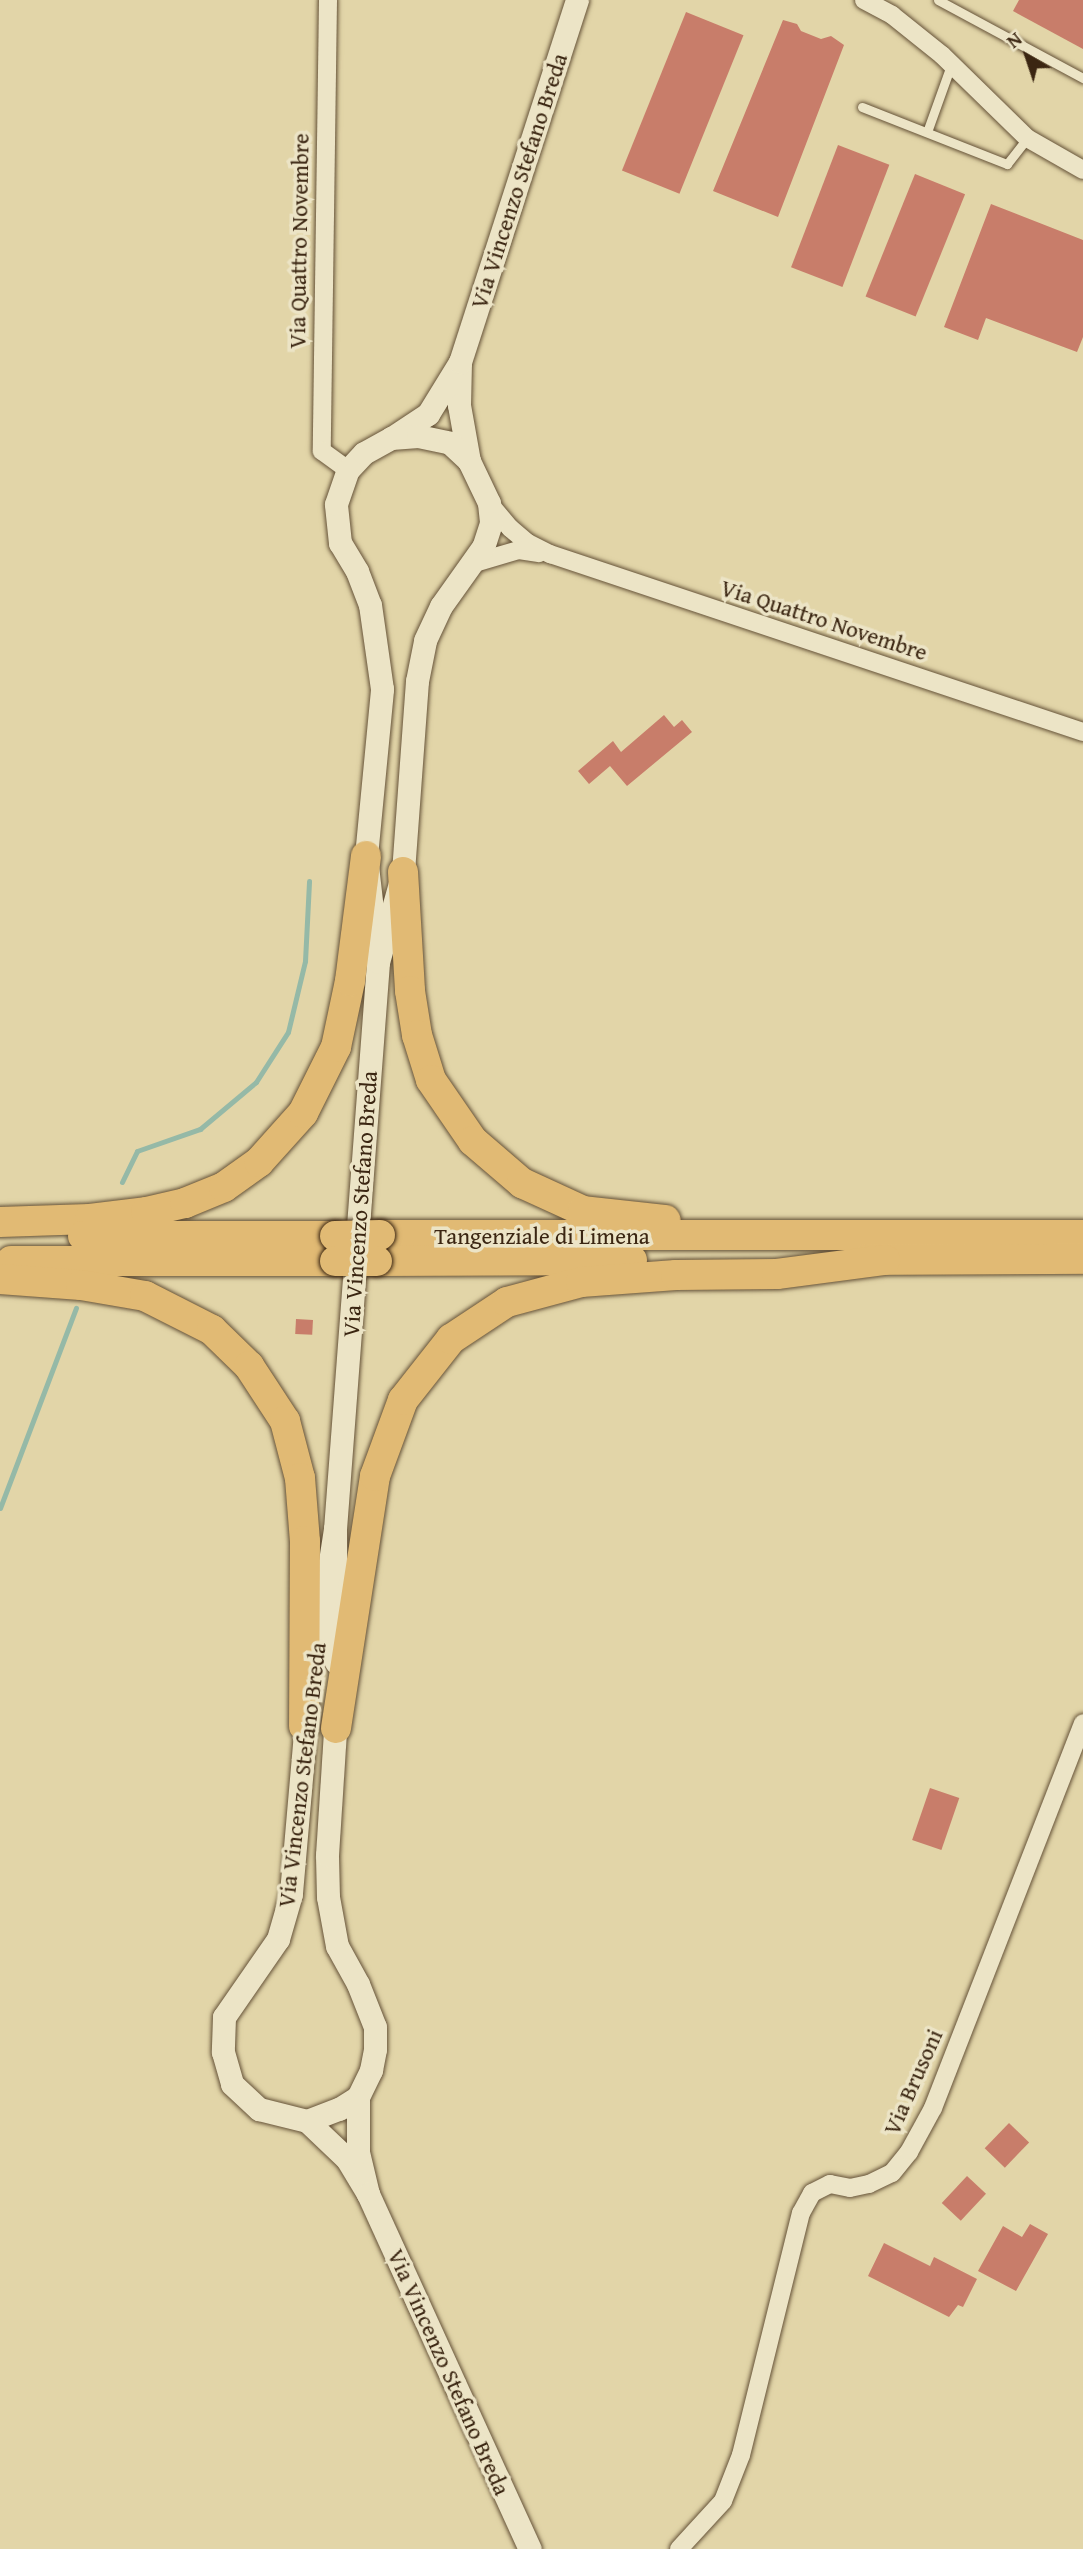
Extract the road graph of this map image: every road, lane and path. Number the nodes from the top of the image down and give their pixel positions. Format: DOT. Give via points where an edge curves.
graph roads {
  1 [pos="328,0"];
  2 [pos="577,0"];
  3 [pos="864,0"];
  4 [pos="938,0"];
  5 [pos="951,65"];
  6 [pos="1083,78"];
  7 [pos="862,107"];
  8 [pos="927,132"];
  9 [pos="1027,138"];
  10 [pos="1083,170"];
  11 [pos="460,362"];
  12 [pos="391,438"];
  13 [pos="469,461"];
  14 [pos="348,470"];
  15 [pos="489,503"];
  16 [pos="550,555"];
  17 [pos="471,564"];
  18 [pos="1083,732"];
  19 [pos="366,856"];
  20 [pos="403,872"];
  21 [pos="378,962"];
  22 [pos="0,1222"];
  23 [pos="1083,1235"];
  24 [pos="0,1236"];
  25 [pos="837,1237"];
  26 [pos="335,1248"];
  27 [pos="378,1248"];
  28 [pos="1083,1259"];
  29 [pos="886,1260"];
  30 [pos="0,1261"];
  31 [pos="0,1279"];
  32 [pos="335,1529"];
  33 [pos="1083,1723"];
  34 [pos="304,1726"];
  35 [pos="336,1728"];
  36 [pos="358,2096"];
  37 [pos="307,2121"];
  38 [pos="368,2194"];
  39 [pos="530,2549"];
  40 [pos="679,2549"];
  1 -- 14 [label="street, Via Quattro Novembre" via="322,451"];
  2 -- 11 [label="street, Via Vincenzo Stefano Breda"];
  3 -- 5 [label="street" via="892,15"];
  4 -- 6 [label="lane"];
  5 -- 8 [label="lane"];
  5 -- 9 [label="street"];
  7 -- 8 [label="lane"];
  8 -- 9 [label="lane" via="1007,164"];
  9 -- 10 [label="street"];
  11 -- 12 [label="street, Via Vincenzo Stefano Breda" via="428,414"];
  11 -- 13 [label="street, Via Vincenzo Stefano Breda" via="459,405"];
  12 -- 13 [label="street, Via Vincenzo Stefano Breda" via="418,436 450,443"];
  12 -- 14 [label="street, Via Vincenzo Stefano Breda" via="364,453"];
  13 -- 15 [label="street, Via Vincenzo Stefano Breda"];
  14 -- 19 [label="street, Via Vincenzo Stefano Breda" via="336,504 340,543 370,605 382,689"];
  15 -- 16 [label="street, Via Quattro Novembre" via="510,528"];
  15 -- 17 [label="street, Via Vincenzo Stefano Breda" via="491,523"];
  16 -- 17 [label="street, Via Quattro Novembre" via="519,550"];
  16 -- 18 [label="street, Via Quattro Novembre"];
  17 -- 20 [label="street, Via Vincenzo Stefano Breda" via="441,606 425,641 417,681"];
  19 -- 21 [label="street, Via Vincenzo Stefano Breda"];
  19 -- 22 [label="highway" via="350,981 336,1047 303,1113 259,1162 224,1187 185,1203 90,1219"];
  20 -- 21 [label="street, Via Vincenzo Stefano Breda"];
  20 -- 25 [label="highway" via="410,991 431,1080 473,1141 522,1183 583,1211"];
  21 -- 32 [label="street, Via Vincenzo Stefano Breda"];
  23 -- 25 [label="highway, Tangenziale di Limena"];
  24 -- 26 [label="highway, Tangenziale di Limena"];
  25 -- 27 [label="highway, Tangenziale di Limena"];
  26 -- 27 [label="highway, Tangenziale di Limena, bridge"];
  26 -- 30 [label="highway, Tangenziale di Limena"];
  27 -- 29 [label="highway, Tangenziale di Limena"];
  28 -- 29 [label="highway, Tangenziale di Limena"];
  29 -- 35 [label="highway" via="777,1274 581,1282 507,1302 451,1339 403,1401 375,1476"];
  31 -- 34 [label="highway" via="145,1296 212,1330 249,1366 285,1421 300,1478 305,1541"];
  32 -- 34 [label="street, Via Vincenzo Stefano Breda"];
  32 -- 35 [label="street, Via Vincenzo Stefano Breda"];
  33 -- 40 [label="street, Via Brusoni" via="933,2108 909,2152 892,2173 869,2184 850,2188 830,2184 811,2193 801,2213 741,2455 723,2501"];
  34 -- 37 [label="street, Via Vincenzo Stefano Breda" via="291,1894 278,1939 224,2017 223,2052 232,2084 258,2109"];
  35 -- 36 [label="street, Via Vincenzo Stefano Breda" via="328,1897 337,1946 374,2027 371,2070"];
  36 -- 37 [label="street" via="340,2109"];
  36 -- 38 [label="street, Via Vincenzo Stefano Breda" via="358,2152"];
  37 -- 38 [label="street, Via Vincenzo Stefano Breda" via="347,2159"];
  38 -- 39 [label="street, Via Vincenzo Stefano Breda"];
}
